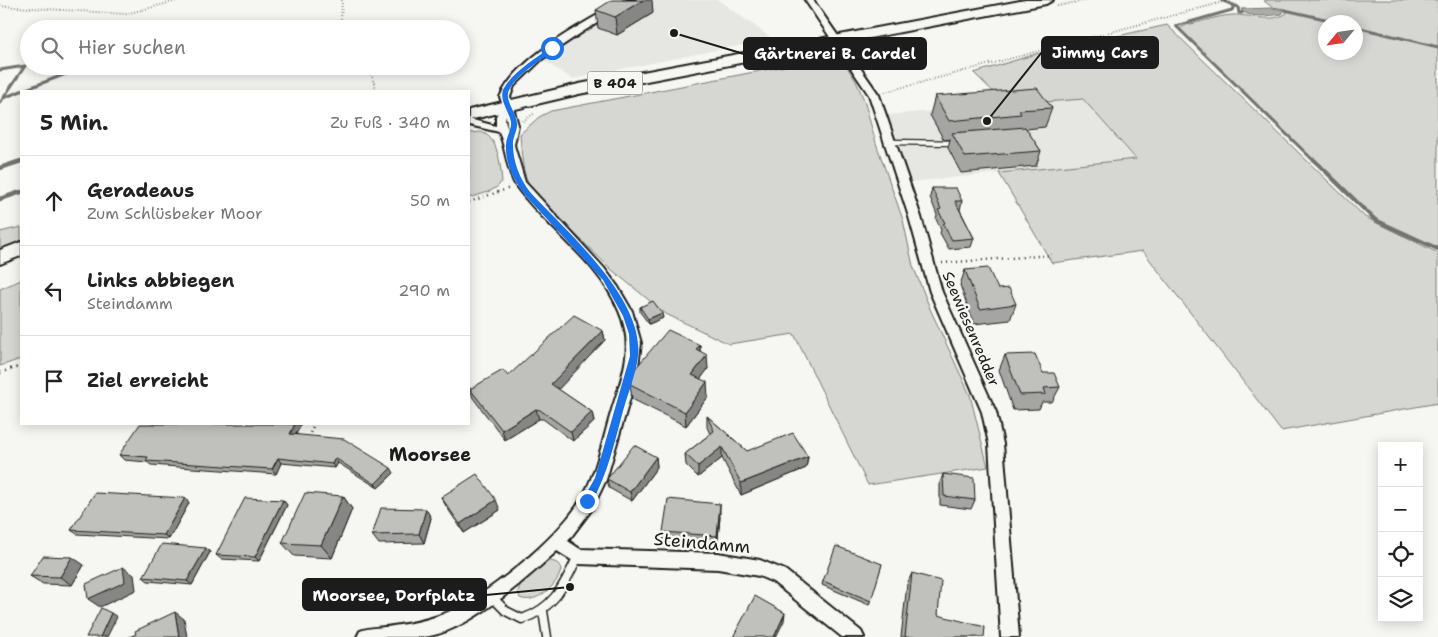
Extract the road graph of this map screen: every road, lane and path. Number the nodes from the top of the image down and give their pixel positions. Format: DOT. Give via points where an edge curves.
graph roads {
  1 [pos="180,0"];
  2 [pos="342,0"];
  3 [pos="631,0"];
  4 [pos="1046,0"];
  5 [pos="1230,0"];
  6 [pos="812,4"];
  7 [pos="0,6"];
  8 [pos="342,20"];
  9 [pos="838,41"];
  10 [pos="371,75"];
  11 [pos="377,90"];
  12 [pos="874,95"];
  13 [pos="508,105"];
  14 [pos="470,114"];
  15 [pos="470,122"];
  16 [pos="502,130"];
  17 [pos="890,142"];
  18 [pos="962,143"];
  19 [pos="509,145"];
  20 [pos="520,183"];
  21 [pos="470,202"];
  22 [pos="20,249"];
  23 [pos="1052,255"];
  24 [pos="0,257"];
  25 [pos="928,264"];
  26 [pos="20,366"];
  27 [pos="0,373"];
  28 [pos="314,425"];
  29 [pos="306,441"];
  30 [pos="556,542"];
  31 [pos="578,556"];
  32 [pos="492,597"];
  33 [pos="543,611"];
  34 [pos="366,637"];
  35 [pos="547,637"];
  36 [pos="855,637"];
  37 [pos="1010,637"];
  1 -- 7 [label="path" via="126,14"];
  2 -- 8 [label="path"];
  3 -- 13 [label="street" via="603,15 523,71 506,90"];
  4 -- 9 [label="main road, B 404"];
  5 -- 12 [label="path"];
  6 -- 9 [label="street, Seewiesenredder"];
  9 -- 12 [label="street, Seewiesenredder"];
  9 -- 13 [label="main road, B 404"];
  10 -- 11 [label="path"];
  12 -- 17 [label="street, Seewiesenredder"];
  13 -- 14 [label="main road, B 404"];
  13 -- 16 [label="street" via="500,114"];
  13 -- 19 [label="street" via="514,123"];
  15 -- 16 [label="street"];
  16 -- 19 [label="street"];
  17 -- 18 [label="lane"];
  17 -- 25 [label="street, Seewiesenredder"];
  19 -- 20 [label="street"];
  20 -- 21 [label="path"];
  20 -- 30 [label="street" via="606,279 627,316 633,334 634,356 599,479 580,516"];
  22 -- 24 [label="main road"];
  23 -- 25 [label="path"];
  25 -- 37 [label="street, Seewiesenredder" via="936,292 989,412 996,444"];
  26 -- 27 [label="path"];
  28 -- 29 [label="path"];
  30 -- 31 [label="street"];
  30 -- 32 [label="street"];
  31 -- 33 [label="lane" via="558,596"];
  31 -- 36 [label="street, Steindamm" via="718,561 760,568 779,576"];
  32 -- 33 [label="lane" via="506,611 522,619"];
  32 -- 34 [label="street" via="466,614 440,625 411,633"];
  33 -- 35 [label="lane"];
}
